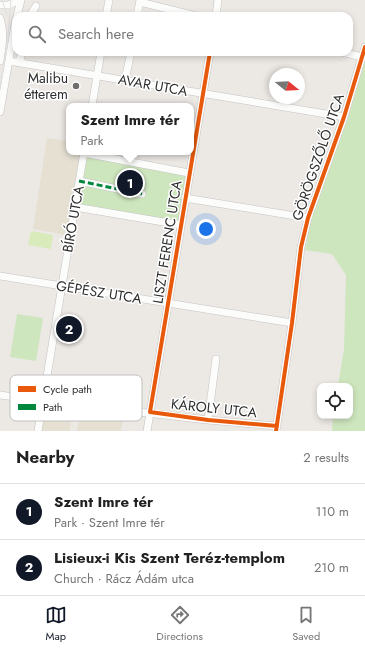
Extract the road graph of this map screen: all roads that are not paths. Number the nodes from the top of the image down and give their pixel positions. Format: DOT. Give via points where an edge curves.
graph roads {
  1 [pos="20,0"];
  2 [pos="109,0"];
  3 [pos="218,0"];
  4 [pos="140,1"];
  5 [pos="0,5"];
  6 [pos="36,6"];
  7 [pos="18,12"];
  8 [pos="32,12"];
  9 [pos="107,12"];
  10 [pos="138,12"];
  11 [pos="181,12"];
  12 [pos="216,12"];
  13 [pos="0,18"];
  14 [pos="365,47"];
  15 [pos="12,52"];
  16 [pos="353,55"];
  17 [pos="21,56"];
  18 [pos="100,56"];
  19 [pos="129,56"];
  20 [pos="209,56"];
  21 [pos="362,57"];
  22 [pos="11,60"];
  23 [pos="0,61"];
  24 [pos="22,62"];
  25 [pos="97,75"];
  26 [pos="125,80"];
  27 [pos="203,93"];
  28 [pos="92,103"];
  29 [pos="0,112"];
  30 [pos="344,117"];
  31 [pos="194,148"];
  32 [pos="84,155"];
  33 [pos="95,155"];
  34 [pos="193,155"];
  35 [pos="190,173"];
  36 [pos="79,181"];
  37 [pos="142,194"];
  38 [pos="185,198"];
  39 [pos="75,207"];
  40 [pos="308,218"];
  41 [pos="181,225"];
  42 [pos="0,276"];
  43 [pos="62,286"];
  44 [pos="168,304"];
  45 [pos="292,323"];
  46 [pos="216,359"];
  47 [pos="47,375"];
  48 [pos="0,395"];
  49 [pos="10,396"];
  50 [pos="142,411"];
  51 [pos="150,412"];
  52 [pos="208,420"];
  53 [pos="39,421"];
  54 [pos="276,428"];
  55 [pos="38,431"];
  56 [pos="147,431"];
  1 -- 5 [label="street" via="9,5"];
  1 -- 7 [label="street"];
  2 -- 9 [label="street"];
  3 -- 12 [label="street"];
  4 -- 10 [label="street"];
  4 -- 11 [label="street"];
  6 -- 8 [label="street"];
  13 -- 23 [label="street" via="3,26"];
  14 -- 21 [label="street, GÖRÖGSZŐLŐ UTCA"];
  15 -- 22 [label="street"];
  16 -- 21 [label="street"];
  17 -- 24 [label="street"];
  18 -- 25 [label="street"];
  19 -- 26 [label="street"];
  20 -- 27 [label="street, LISZT FERENC UTCA"];
  21 -- 30 [label="street, GÖRÖGSZŐLŐ UTCA"];
  22 -- 24 [label="street, AVAR UTCA"];
  22 -- 29 [label="street"];
  24 -- 25 [label="street, AVAR UTCA"];
  25 -- 26 [label="street, AVAR UTCA"];
  25 -- 28 [label="street"];
  26 -- 27 [label="street, AVAR UTCA"];
  27 -- 30 [label="street, AVAR UTCA"];
  27 -- 31 [label="street, LISZT FERENC UTCA"];
  30 -- 40 [label="street, GÖRÖGSZŐLŐ UTCA"];
  32 -- 36 [label="street, BÍRÓ UTCA"];
  33 -- 35 [label="street"];
  34 -- 35 [label="street, LISZT FERENC UTCA"];
  35 -- 38 [label="street, LISZT FERENC UTCA"];
  36 -- 37 [label="street"];
  36 -- 39 [label="street, BÍRÓ UTCA"];
  38 -- 40 [label="street"];
  38 -- 41 [label="street, LISZT FERENC UTCA"];
  39 -- 41 [label="street"];
  39 -- 43 [label="street, BÍRÓ UTCA"];
  40 -- 45 [label="street, GÖRÖGSZŐLŐ UTCA" via="301,246"];
  41 -- 44 [label="street, LISZT FERENC UTCA"];
  42 -- 43 [label="street, GÉPÉSZ UTCA"];
  43 -- 44 [label="street, GÉPÉSZ UTCA"];
  43 -- 47 [label="street, BÍRÓ UTCA"];
  44 -- 45 [label="street, GÉPÉSZ UTCA"];
  44 -- 51 [label="street, LISZT FERENC UTCA"];
  45 -- 54 [label="street, GÖRÖGSZŐLŐ UTCA"];
  46 -- 52 [label="street"];
  48 -- 49 [label="street, KÁROLY UTCA"];
  50 -- 51 [label="street, KÁROLY UTCA"];
  51 -- 52 [label="street, KÁROLY UTCA"];
  51 -- 56 [label="street, LISZT FERENC UTCA"];
  52 -- 54 [label="street, KÁROLY UTCA"];
  53 -- 55 [label="street, BÍRÓ UTCA"];
}
